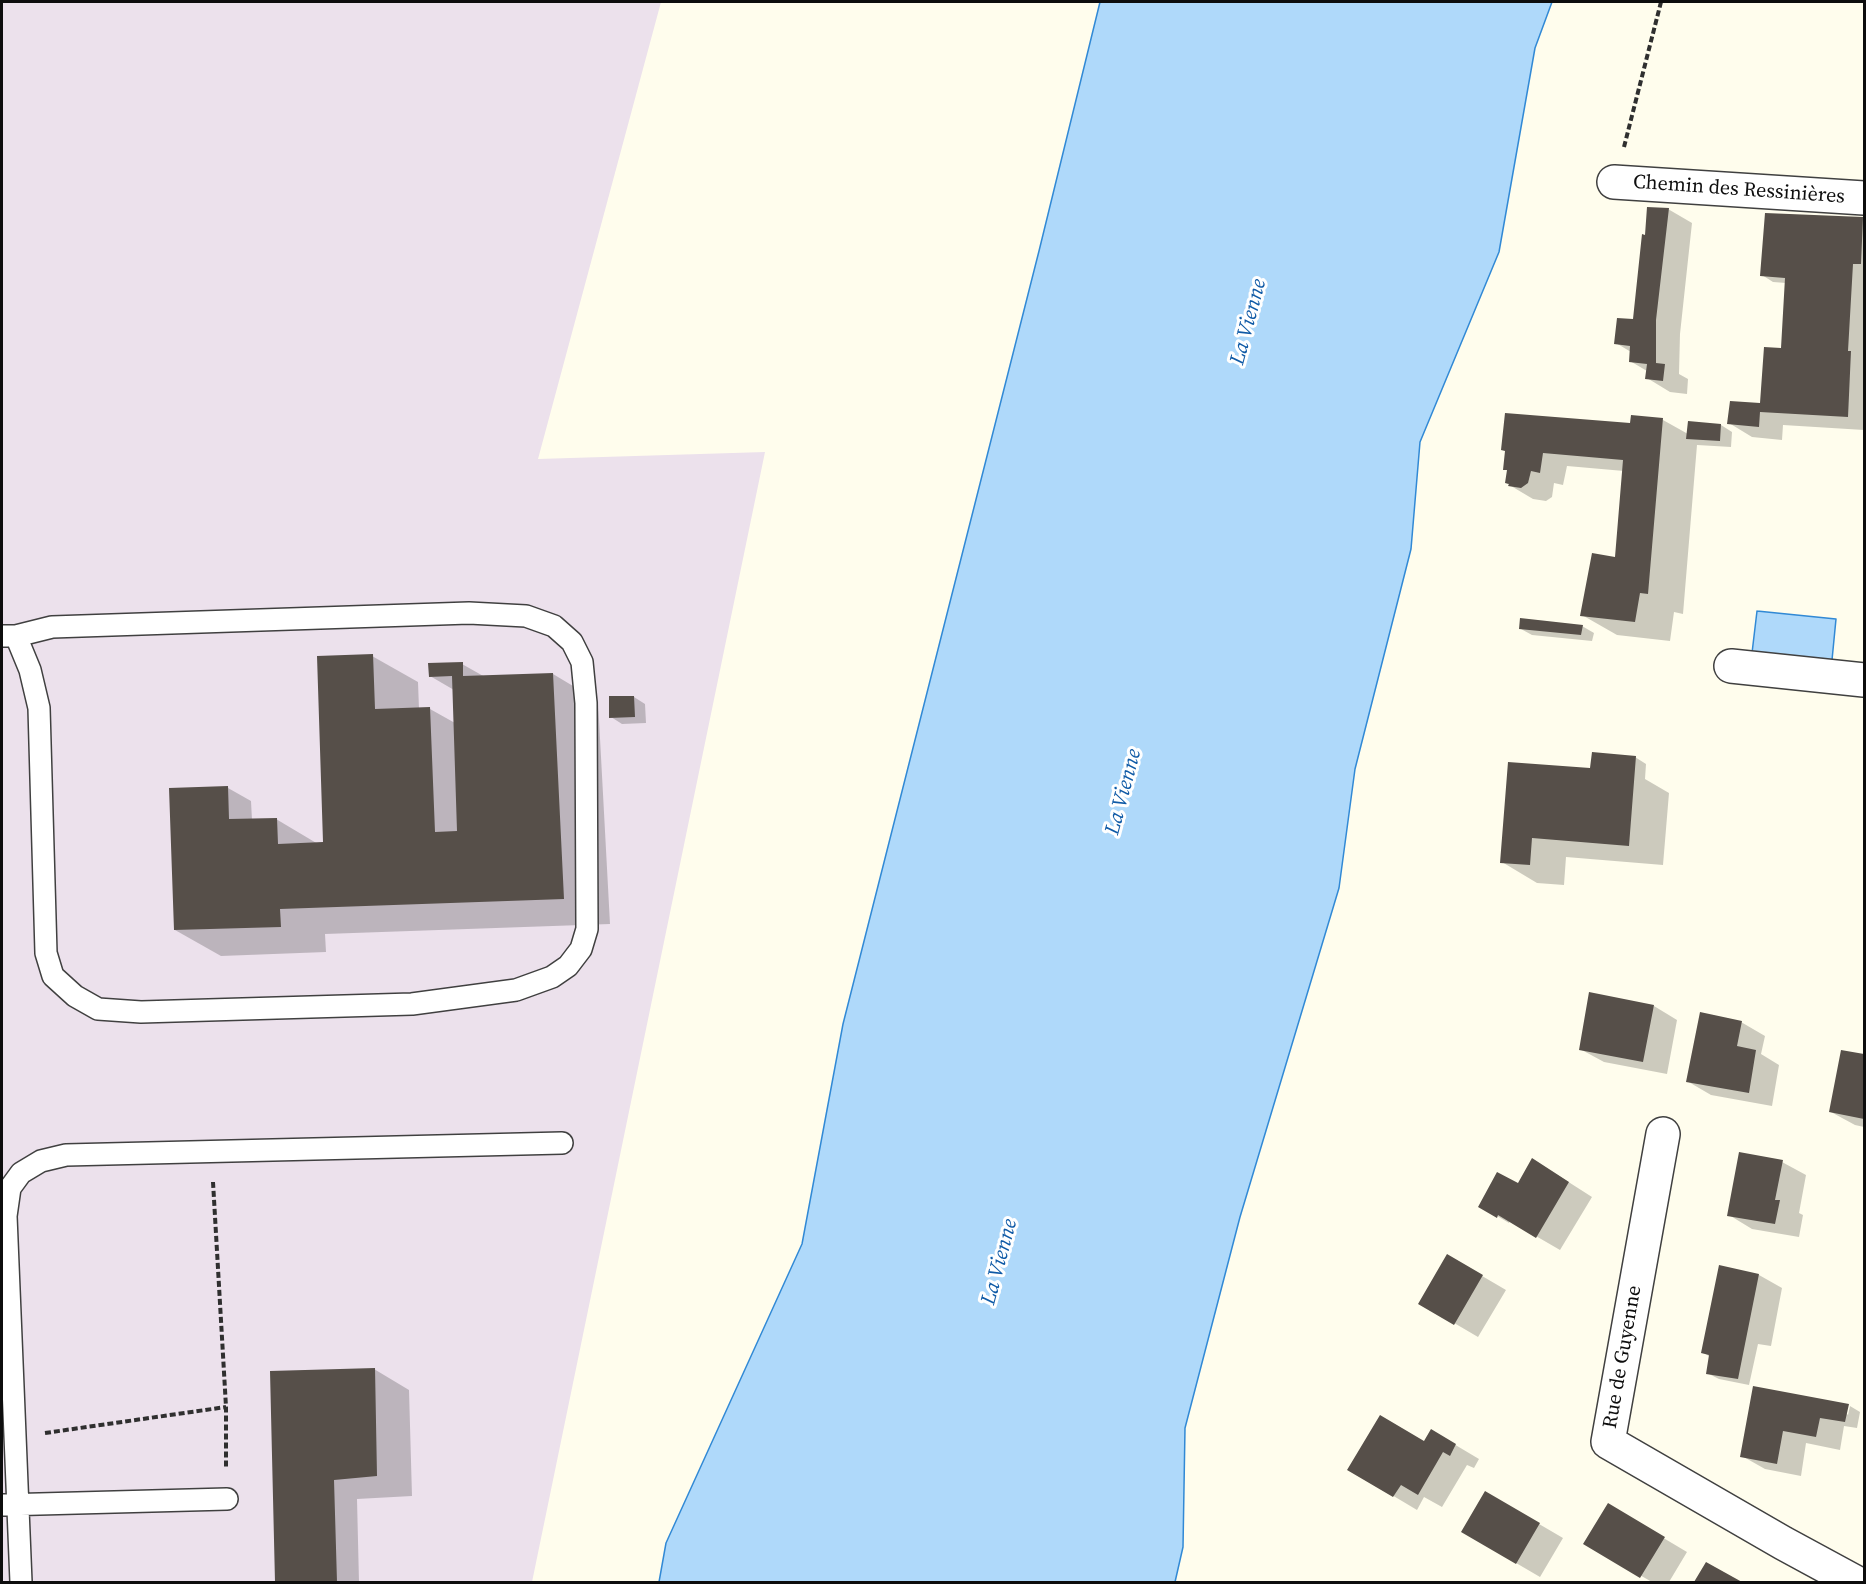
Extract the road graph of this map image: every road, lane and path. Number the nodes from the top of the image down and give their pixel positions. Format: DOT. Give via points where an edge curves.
graph roads {
  1 [pos="1661,2"];
  2 [pos="1614,182"];
  3 [pos="1864,198"];
  4 [pos="9,636"];
  5 [pos="1731,666"];
  6 [pos="1864,680"];
  7 [pos="1663,1134"];
  8 [pos="562,1143"];
  9 [pos="211,1151"];
  10 [pos="226,1407"];
  11 [pos="15,1437"];
  12 [pos="227,1499"];
  13 [pos="9,1504"];
  14 [pos="1864,1577"];
  15 [pos="21,1582"];
  16 [pos="1855,1582"];
  17 [pos="1864,1582"];
  1 -- 2 [label="path"];
  2 -- 3 [label="street, Chemin des Ressinières"];
  4 -- 4 [label="lane" via="30,670 39,708 46,953 53,976 75,996 98,1009 141,1012 412,1004 516,990 552,977 581,949 587,930 586,703 582,662 572,642 554,626 526,616 469,613 52,627"];
  5 -- 6 [label="street"];
  7 -- 16 [label="street, Rue de Guyenne" via="1608,1442"];
  8 -- 9 [label="lane"];
  9 -- 10 [label="path"];
  9 -- 11 [label="lane" via="66,1155 41,1161 21,1173 10,1188 6,1216"];
  10 -- 11 [label="path"];
  10 -- 12 [label="path"];
  11 -- 13 [label="lane"];
  12 -- 13 [label="lane"];
  13 -- 15 [label="lane"];
  14 -- 17 [label="street"];
}
